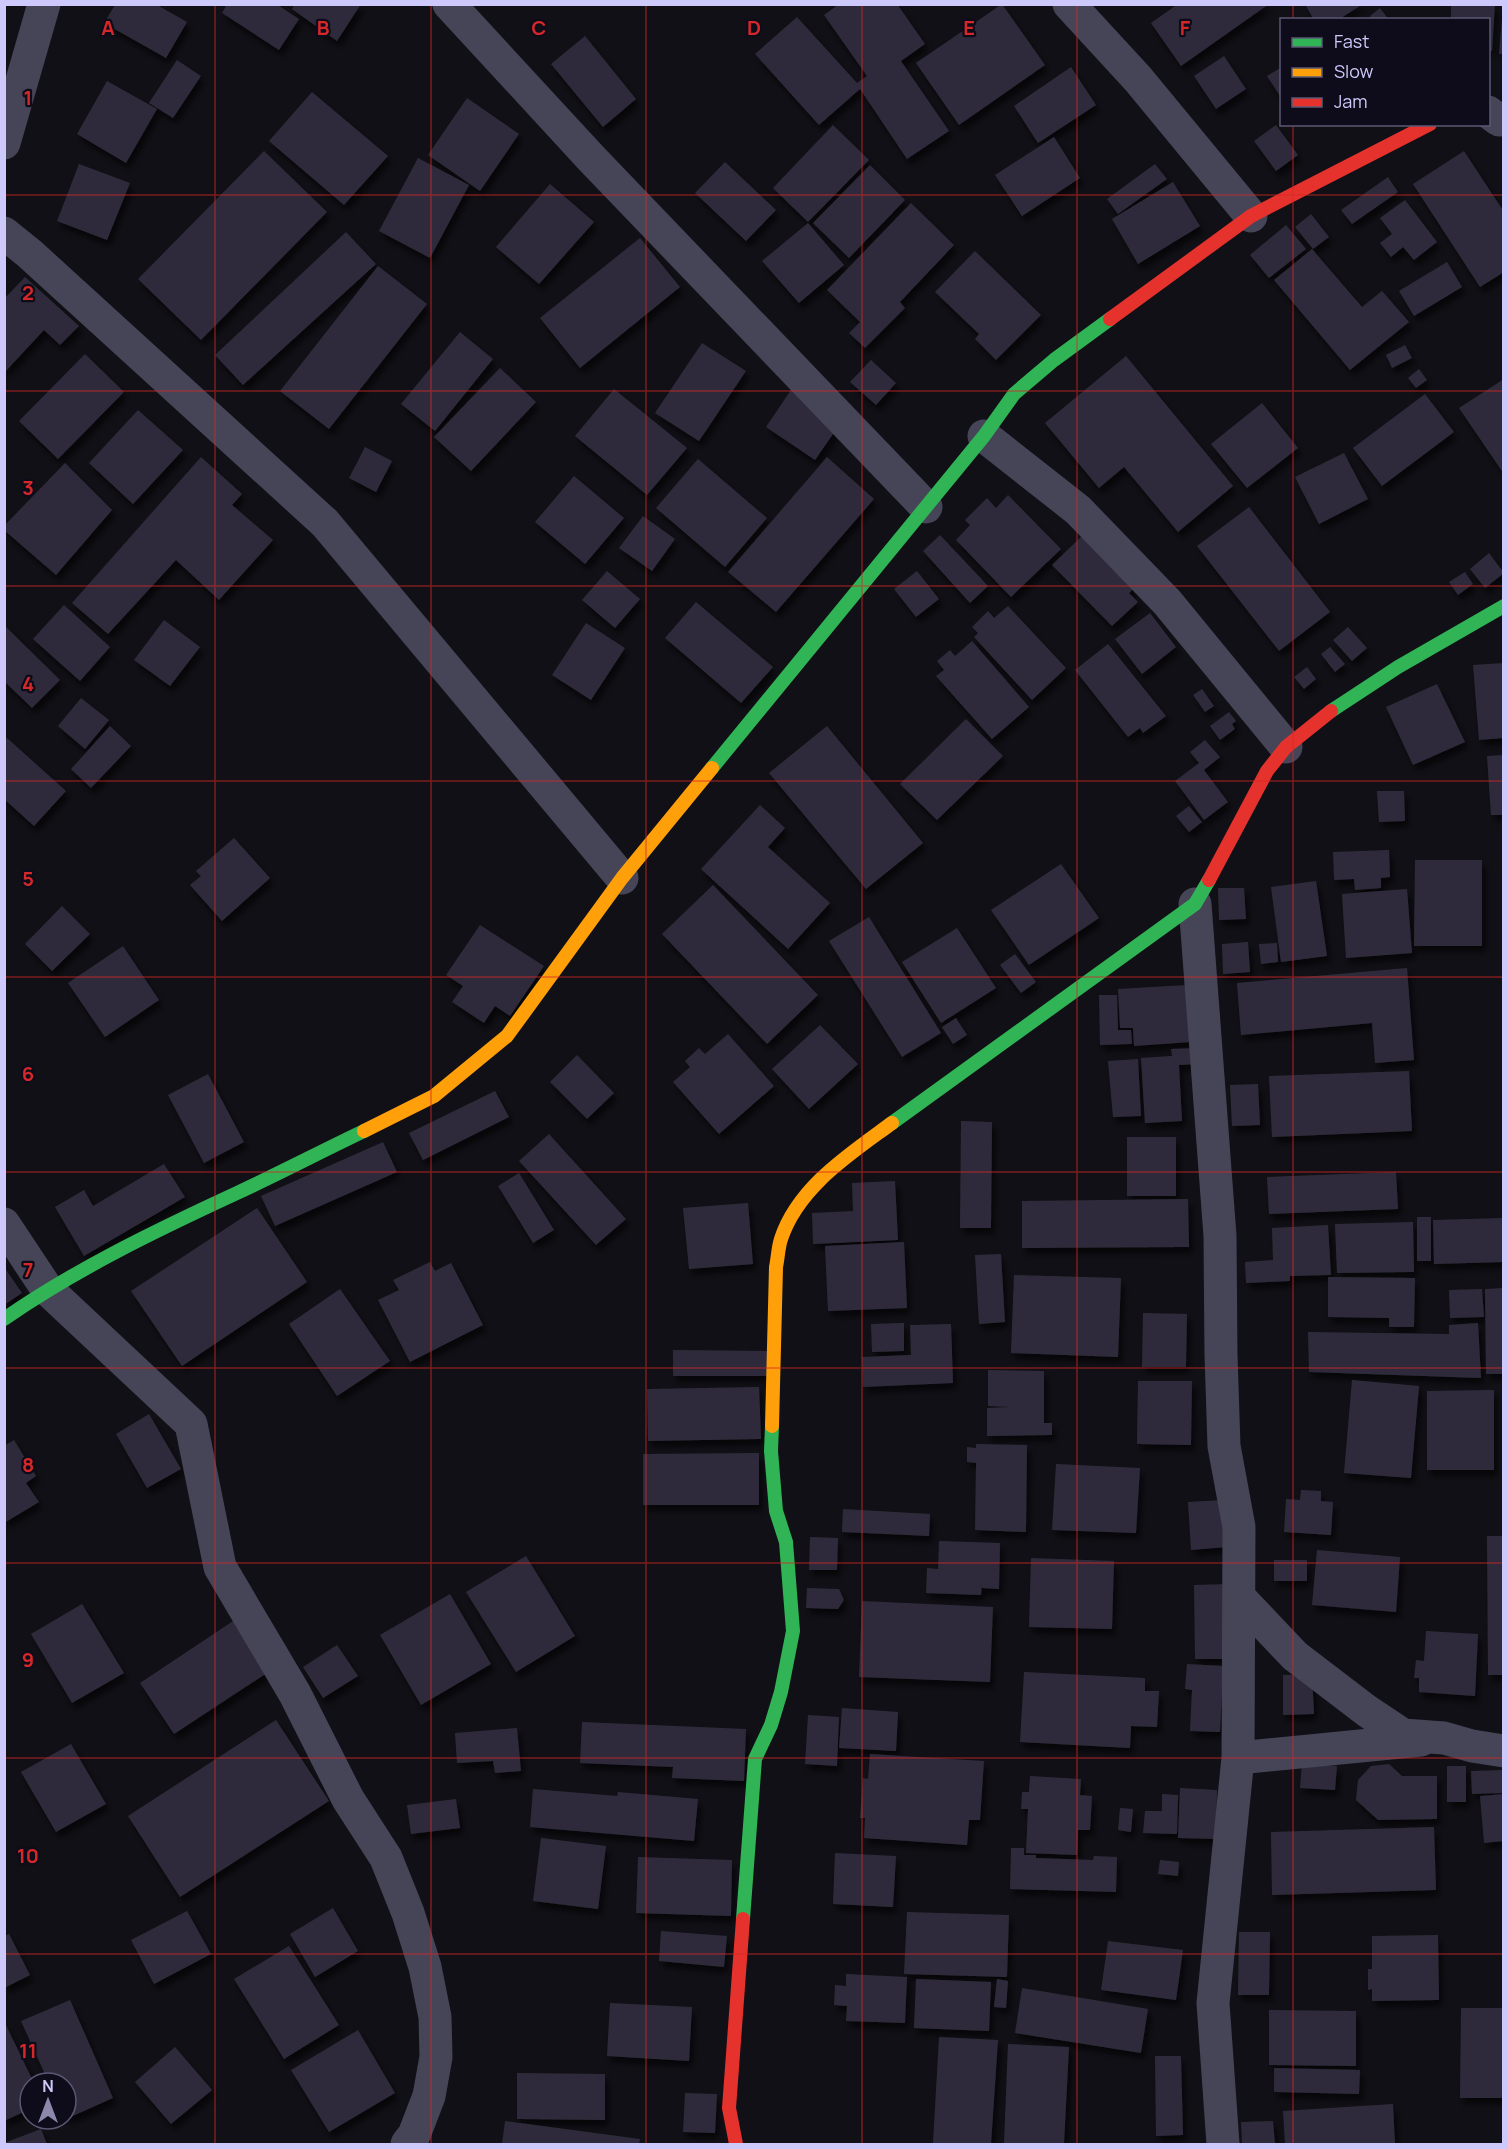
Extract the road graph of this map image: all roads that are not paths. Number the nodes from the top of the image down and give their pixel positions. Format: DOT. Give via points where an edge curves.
graph roads {
  1 [pos="44,4"];
  2 [pos="449,4"];
  3 [pos="1069,4"];
  4 [pos="1490,113"];
  5 [pos="1503,119"];
  6 [pos="1426,126"];
  7 [pos="4,143"];
  8 [pos="1251,216"];
  9 [pos="4,232"];
  10 [pos="984,436"];
  11 [pos="926,507"];
  12 [pos="1503,606"];
  13 [pos="1286,747"];
  14 [pos="622,878"];
  15 [pos="1196,904"];
  16 [pos="4,1224"];
  17 [pos="47,1288"];
  18 [pos="4,1319"];
  19 [pos="1239,1597"];
  20 [pos="1443,1738"];
  21 [pos="1503,1751"];
  22 [pos="1238,1758"];
  23 [pos="407,2145"];
  24 [pos="736,2145"];
  25 [pos="1223,2145"];
  1 -- 7 [label="street"];
  2 -- 11 [label="street" via="599,167"];
  3 -- 8 [label="street"];
  4 -- 5 [label="street"];
  6 -- 8 [label="street"];
  8 -- 10 [label="street" via="1054,360 1014,394"];
  9 -- 14 [label="street" via="325,523"];
  10 -- 11 [label="street"];
  10 -- 13 [label="street" via="1078,510 1151,585"];
  11 -- 14 [label="street"];
  12 -- 13 [label="street" via="1398,666"];
  13 -- 15 [label="street" via="1267,771"];
  14 -- 17 [label="street" via="507,1036 434,1096"];
  15 -- 19 [label="street" via="1220,1236 1224,1446 1239,1527"];
  15 -- 24 [label="street" via="858,1148 819,1181 795,1210 781,1239 776,1267 771,1451 776,1511 786,1542 793,1631 782,1692 755,1759 729,2108"];
  16 -- 17 [label="street"];
  17 -- 18 [label="street"];
  17 -- 23 [label="street" via="191,1424 220,1566 295,1694 348,1799 386,1858 425,1967 435,2017 436,2057 429,2096"];
  19 -- 20 [label="street" via="1295,1656 1366,1711 1403,1735"];
  19 -- 22 [label="street"];
  20 -- 21 [label="street"];
  20 -- 22 [label="street"];
  22 -- 25 [label="street" via="1213,2003"];
}
